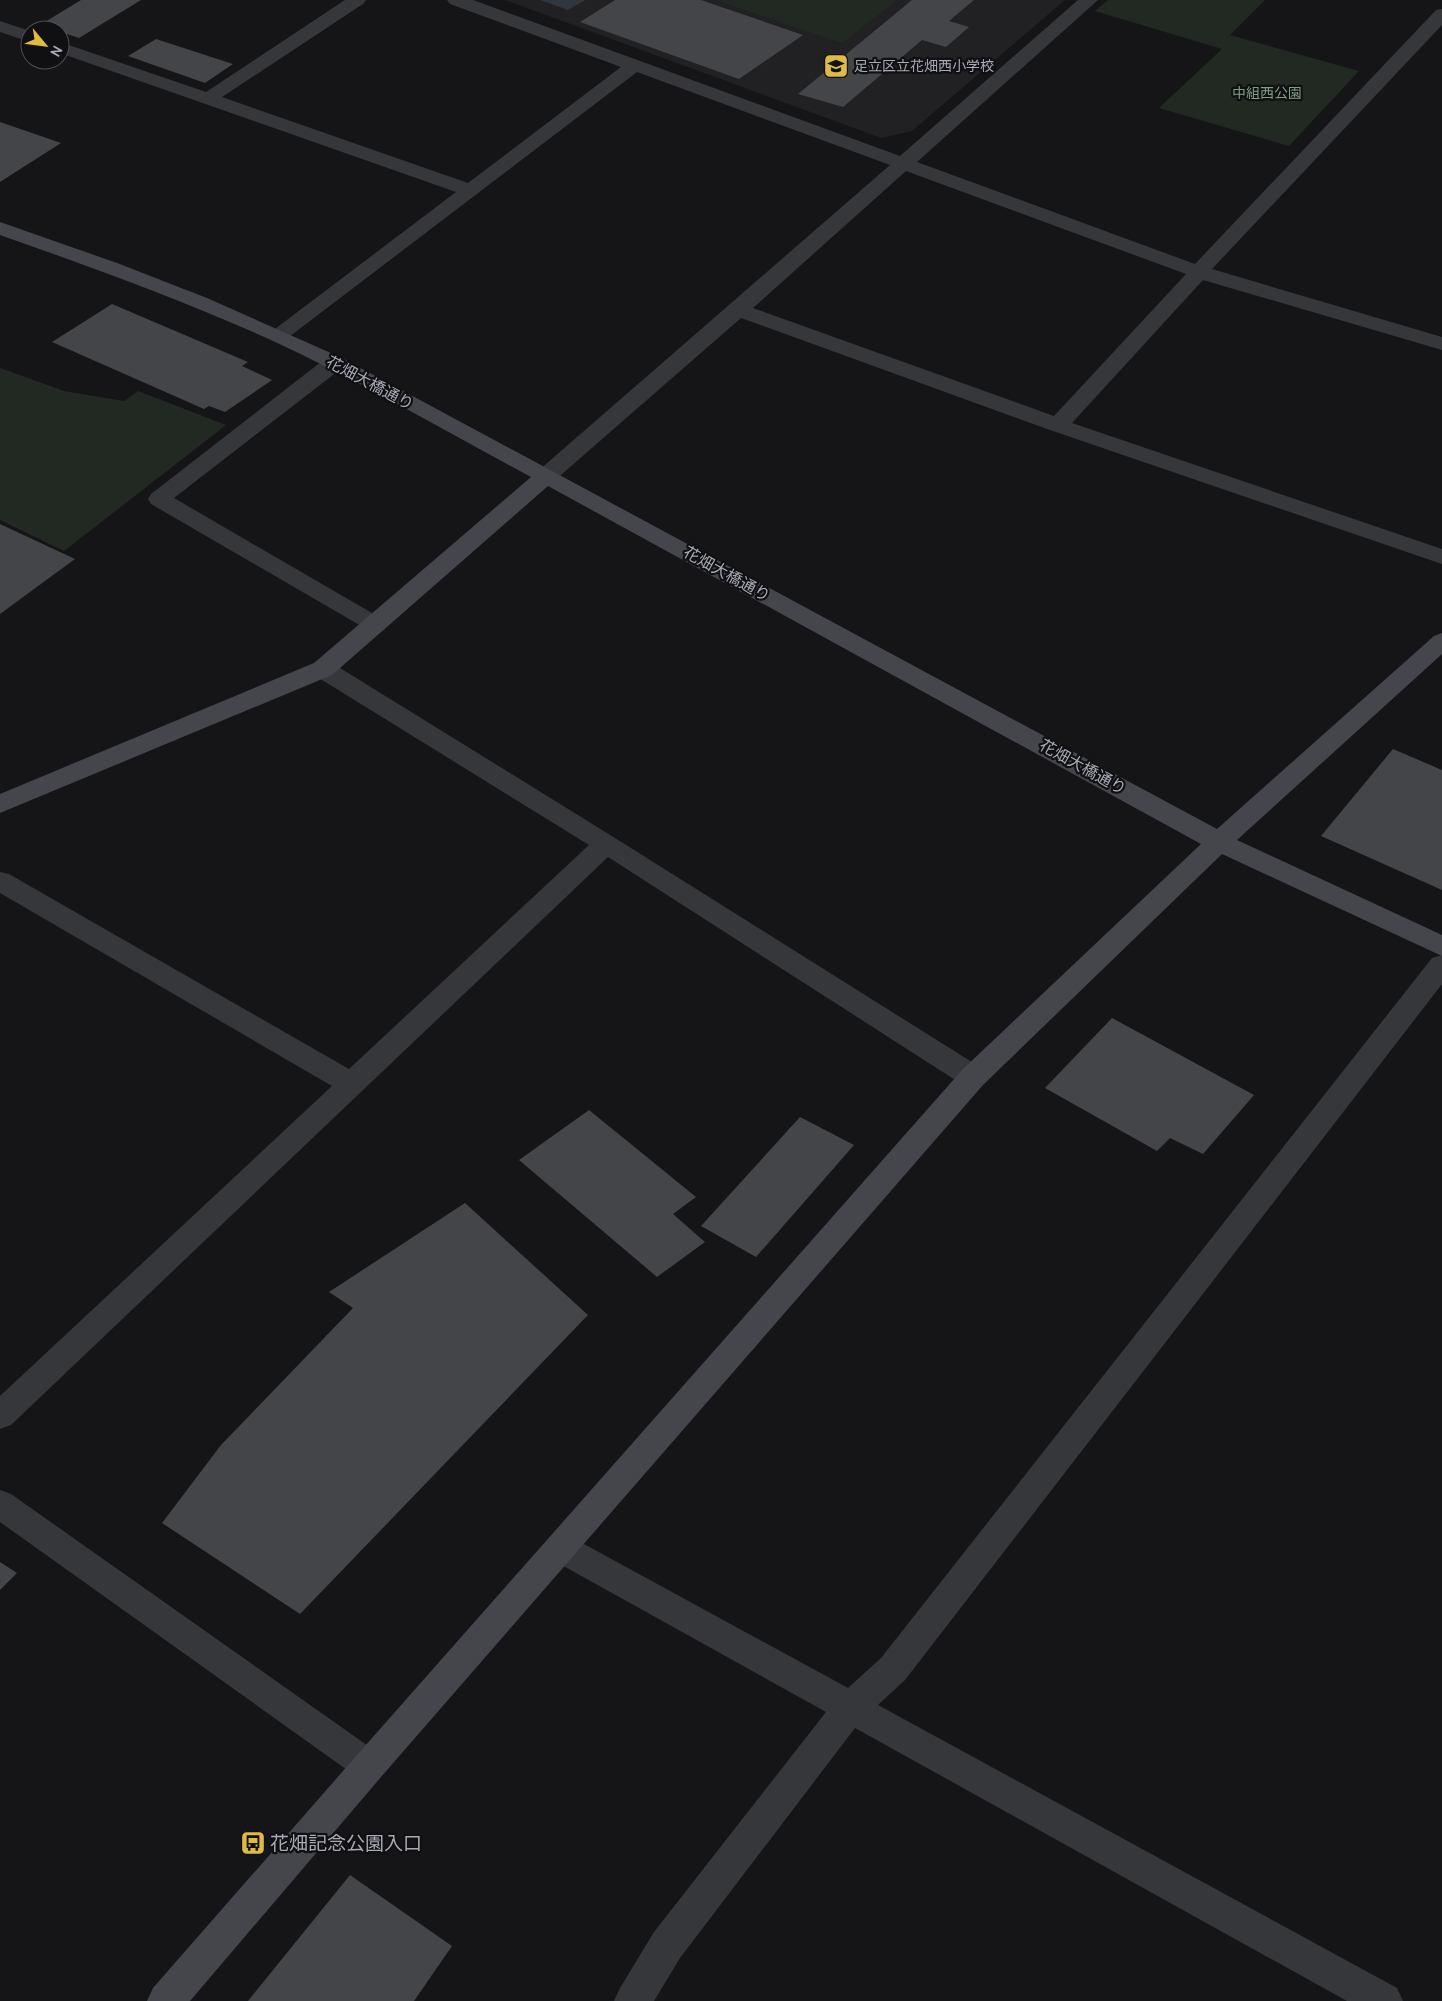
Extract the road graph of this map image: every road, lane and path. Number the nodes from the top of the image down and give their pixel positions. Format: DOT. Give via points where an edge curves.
graph roads {
  1 [pos="357,0"];
  2 [pos="456,0"];
  3 [pos="1089,0"];
  4 [pos="1442,14"];
  5 [pos="0,26"];
  6 [pos="20,33"];
  7 [pos="70,51"];
  8 [pos="634,65"];
  9 [pos="206,99"];
  10 [pos="901,163"];
  11 [pos="470,190"];
  12 [pos="0,228"];
  13 [pos="1199,272"];
  14 [pos="739,310"];
  15 [pos="278,336"];
  16 [pos="1442,344"];
  17 [pos="334,363"];
  18 [pos="1058,426"];
  19 [pos="546,476"];
  20 [pos="1442,557"];
  21 [pos="376,625"];
  22 [pos="1442,641"];
  23 [pos="323,669"];
  24 [pos="0,804"];
  25 [pos="1219,842"];
  26 [pos="606,844"];
  27 [pos="0,881"];
  28 [pos="1442,946"];
  29 [pos="1442,965"];
  30 [pos="973,1077"];
  31 [pos="352,1084"];
  32 [pos="0,1416"];
  33 [pos="0,1504"];
  34 [pos="561,1548"];
  35 [pos="851,1708"];
  36 [pos="369,1766"];
  37 [pos="166,2001"];
  38 [pos="633,2001"];
  39 [pos="1384,2001"];
  1 -- 9 [label="street"];
  2 -- 8 [label="street"];
  3 -- 10 [label="street"];
  4 -- 13 [label="street"];
  5 -- 6 [label="street"];
  7 -- 9 [label="street"];
  8 -- 10 [label="street"];
  8 -- 11 [label="street"];
  9 -- 11 [label="street"];
  10 -- 13 [label="street"];
  10 -- 14 [label="street"];
  11 -- 15 [label="street"];
  12 -- 15 [label="street, 花畑大橋通り" via="128,274"];
  13 -- 16 [label="street"];
  13 -- 18 [label="street"];
  14 -- 18 [label="street"];
  14 -- 19 [label="street"];
  15 -- 17 [label="street, 花畑大橋通り"];
  17 -- 19 [label="street, 花畑大橋通り"];
  17 -- 21 [label="street" via="159,499"];
  18 -- 20 [label="street"];
  19 -- 21 [label="street"];
  19 -- 25 [label="street, 花畑大橋通り"];
  21 -- 23 [label="street"];
  22 -- 25 [label="street"];
  23 -- 24 [label="street"];
  23 -- 26 [label="street"];
  25 -- 28 [label="street, 花畑大橋通り"];
  25 -- 30 [label="street"];
  26 -- 30 [label="street"];
  26 -- 31 [label="street"];
  27 -- 31 [label="street"];
  29 -- 35 [label="street" via="893,1668"];
  30 -- 34 [label="street"];
  31 -- 32 [label="street"];
  33 -- 36 [label="street"];
  34 -- 35 [label="street"];
  34 -- 36 [label="street"];
  35 -- 38 [label="street" via="668,1945"];
  35 -- 39 [label="street"];
  36 -- 37 [label="street"];
}
